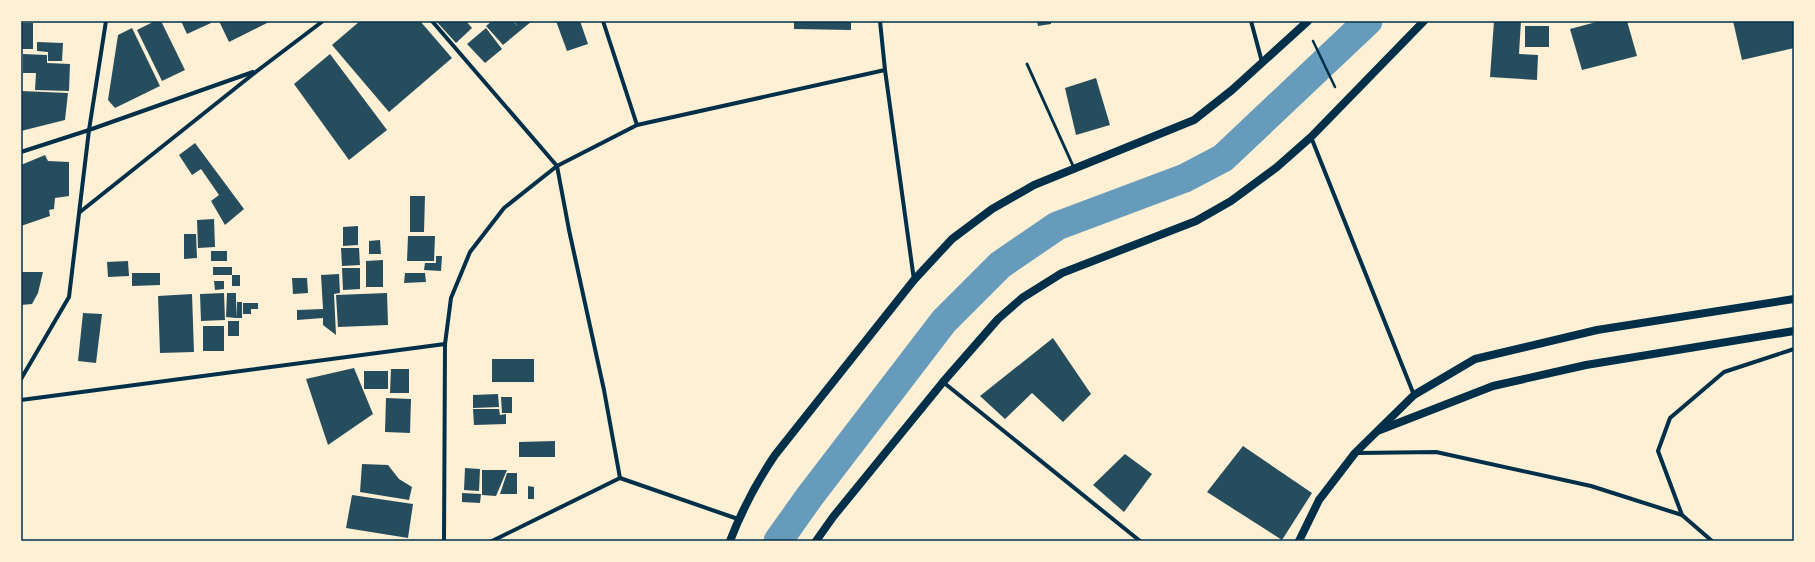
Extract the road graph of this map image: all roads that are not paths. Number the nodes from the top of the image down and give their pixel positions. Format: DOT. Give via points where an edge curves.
graph roads {
  1 [pos="106,21"];
  2 [pos="323,21"];
  3 [pos="432,21"];
  4 [pos="603,21"];
  5 [pos="880,21"];
  6 [pos="1251,21"];
  7 [pos="1308,21"];
  8 [pos="1424,21"];
  9 [pos="1262,62"];
  10 [pos="1027,64"];
  11 [pos="885,70"];
  12 [pos="257,71"];
  13 [pos="638,125"];
  14 [pos="89,130"];
  15 [pos="1311,137"];
  16 [pos="21,152"];
  17 [pos="557,166"];
  18 [pos="1074,169"];
  19 [pos="80,212"];
  20 [pos="914,280"];
  21 [pos="1794,299"];
  22 [pos="1794,331"];
  23 [pos="445,344"];
  24 [pos="1794,349"];
  25 [pos="21,379"];
  26 [pos="943,382"];
  27 [pos="1414,395"];
  28 [pos="21,400"];
  29 [pos="1375,432"];
  30 [pos="1355,453"];
  31 [pos="620,478"];
  32 [pos="1682,515"];
  33 [pos="738,519"];
  34 [pos="444,541"];
  35 [pos="492,541"];
  36 [pos="730,541"];
  37 [pos="816,541"];
  38 [pos="1140,541"];
  39 [pos="1299,541"];
  40 [pos="1712,541"];
  1 -- 14 [label="street"];
  2 -- 12 [label="street"];
  3 -- 17 [label="street"];
  4 -- 13 [label="street"];
  5 -- 11 [label="street"];
  6 -- 9 [label="street"];
  7 -- 9 [label="main road"];
  8 -- 15 [label="main road"];
  9 -- 18 [label="main road" via="1194,120"];
  10 -- 18 [label="lane"];
  11 -- 13 [label="street"];
  11 -- 20 [label="street"];
  12 -- 14 [label="street"];
  12 -- 19 [label="street"];
  13 -- 17 [label="street"];
  14 -- 16 [label="street"];
  14 -- 19 [label="street"];
  15 -- 26 [label="main road" via="1253,186 1212,213 1062,272 1041,284 998,319"];
  15 -- 27 [label="street"];
  17 -- 23 [label="street" via="504,208 470,252 451,298"];
  17 -- 31 [label="street"];
  18 -- 20 [label="main road" via="1016,194 980,218 952,239"];
  19 -- 25 [label="street" via="69,297"];
  20 -- 33 [label="main road" via="775,455 759,478"];
  21 -- 27 [label="main road" via="1597,330 1475,359"];
  22 -- 29 [label="main road" via="1586,365 1493,386"];
  23 -- 28 [label="street"];
  23 -- 34 [label="street"];
  24 -- 32 [label="street" via="1724,372 1670,418 1658,451"];
  26 -- 37 [label="main road"];
  26 -- 38 [label="street"];
  27 -- 29 [label="main road"];
  29 -- 30 [label="main road"];
  30 -- 32 [label="street" via="1436,452 1591,486"];
  30 -- 39 [label="main road" via="1319,500"];
  31 -- 33 [label="street"];
  31 -- 35 [label="street"];
  32 -- 40 [label="street"];
  33 -- 36 [label="main road"];
}
